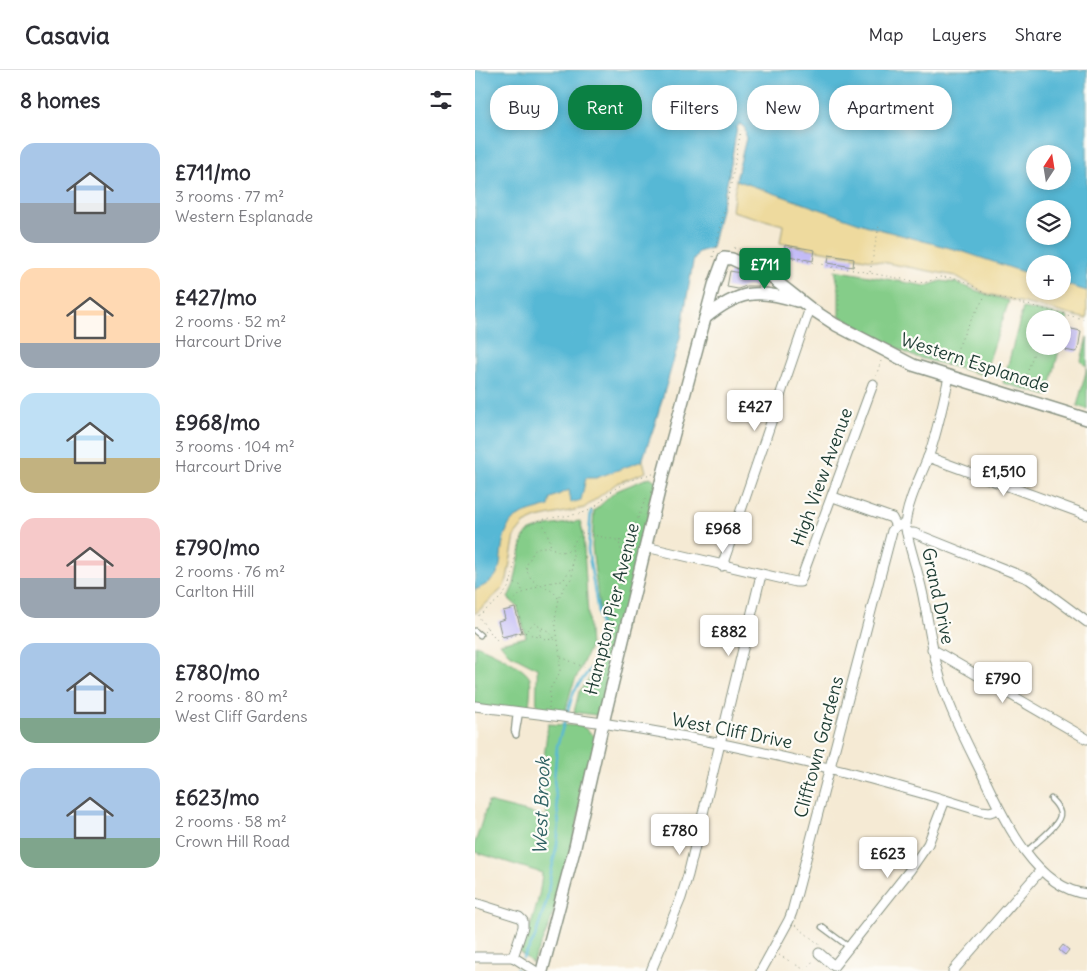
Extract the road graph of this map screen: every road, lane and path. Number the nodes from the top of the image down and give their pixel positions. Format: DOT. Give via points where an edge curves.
graph roads {
  1 [pos="741,130"];
  2 [pos="880,221"];
  3 [pos="734,248"];
  4 [pos="718,259"];
  5 [pos="832,266"];
  6 [pos="870,274"];
  7 [pos="772,278"];
  8 [pos="714,285"];
  9 [pos="767,294"];
  10 [pos="985,294"];
  11 [pos="723,304"];
  12 [pos="807,306"];
  13 [pos="1047,309"];
  14 [pos="705,318"];
  15 [pos="1087,320"];
  16 [pos="836,325"];
  17 [pos="885,351"];
  18 [pos="1033,355"];
  19 [pos="949,376"];
  20 [pos="873,384"];
  21 [pos="1019,397"];
  22 [pos="1087,419"];
  23 [pos="928,457"];
  24 [pos="652,479"];
  25 [pos="649,492"];
  26 [pos="833,497"];
  27 [pos="1087,515"];
  28 [pos="541,520"];
  29 [pos="903,528"];
  30 [pos="619,541"];
  31 [pos="549,547"];
  32 [pos="645,547"];
  33 [pos="571,550"];
  34 [pos="573,563"];
  35 [pos="722,566"];
  36 [pos="761,575"];
  37 [pos="510,582"];
  38 [pos="538,585"];
  39 [pos="523,592"];
  40 [pos="559,599"];
  41 [pos="1087,622"];
  42 [pos="487,628"];
  43 [pos="541,628"];
  44 [pos="475,631"];
  45 [pos="528,632"];
  46 [pos="523,633"];
  47 [pos="480,635"];
  48 [pos="540,635"];
  49 [pos="557,640"];
  50 [pos="932,649"];
  51 [pos="560,656"];
  52 [pos="608,662"];
  53 [pos="606,668"];
  54 [pos="475,706"];
  55 [pos="552,716"];
  56 [pos="603,723"];
  57 [pos="1087,740"];
  58 [pos="719,744"];
  59 [pos="831,768"];
  60 [pos="1051,799"];
  61 [pos="945,800"];
  62 [pos="999,809"];
  63 [pos="1026,852"];
  64 [pos="1041,870"];
  65 [pos="1087,884"];
  66 [pos="1085,894"];
  67 [pos="475,903"];
  68 [pos="789,920"];
  69 [pos="822,927"];
  70 [pos="849,947"];
  71 [pos="772,950"];
  72 [pos="819,953"];
  73 [pos="475,957"];
  74 [pos="513,957"];
  75 [pos="535,971"];
  76 [pos="542,971"];
  77 [pos="651,971"];
  78 [pos="761,971"];
  79 [pos="953,971"];
  1 -- 4 [label="path"];
  2 -- 6 [label="path"];
  3 -- 5 [label="path"];
  4 -- 7 [label="street, Western Esplanade" via="731,259"];
  4 -- 8 [label="street, Hampton Pier Avenue"];
  5 -- 6 [label="path"];
  5 -- 16 [label="path" via="839,290 840,314"];
  6 -- 10 [label="path" via="924,283 940,277 955,278"];
  7 -- 9 [label="street"];
  7 -- 12 [label="street, Western Esplanade"];
  8 -- 11 [label="street"];
  8 -- 14 [label="street, Hampton Pier Avenue"];
  9 -- 11 [label="street, Western Esplanade" via="749,294"];
  9 -- 12 [label="street, Western Esplanade"];
  10 -- 13 [label="path"];
  10 -- 19 [label="path" via="966,329"];
  11 -- 14 [label="street, Western Esplanade"];
  12 -- 16 [label="street, Western Esplanade"];
  12 -- 35 [label="street"];
  13 -- 15 [label="path"];
  14 -- 32 [label="street, Hampton Pier Avenue"];
  16 -- 17 [label="street, Western Esplanade"];
  17 -- 19 [label="street, Western Esplanade" via="913,365"];
  17 -- 20 [label="path"];
  18 -- 21 [label="path"];
  19 -- 21 [label="street, Western Esplanade"];
  19 -- 23 [label="street, Grand Drive"];
  20 -- 26 [label="street, High View Avenue"];
  21 -- 22 [label="street, Western Esplanade"];
  23 -- 27 [label="street"];
  23 -- 29 [label="street, Grand Drive"];
  24 -- 28 [label="path" via="654,474 629,481 591,510"];
  25 -- 30 [label="path" via="636,522"];
  26 -- 29 [label="street" via="892,518"];
  26 -- 36 [label="street, High View Avenue" via="800,582"];
  28 -- 31 [label="path" via="551,543"];
  28 -- 37 [label="path" via="528,525 519,538"];
  29 -- 41 [label="street" via="1029,580"];
  29 -- 50 [label="street, Grand Drive" via="922,589"];
  29 -- 59 [label="street, Clifftown Gardens" via="892,531"];
  30 -- 32 [label="path"];
  30 -- 33 [label="path" via="583,533"];
  30 -- 52 [label="path" via="625,566 612,594 607,621"];
  31 -- 33 [label="path" via="561,552"];
  31 -- 38 [label="path" via="534,551 526,566 530,578"];
  32 -- 35 [label="street"];
  32 -- 56 [label="street, Hampton Pier Avenue"];
  33 -- 34 [label="path"];
  34 -- 38 [label="path" via="563,581"];
  34 -- 40 [label="path" via="572,578"];
  35 -- 36 [label="street"];
  36 -- 58 [label="street"];
  37 -- 39 [label="path" via="520,585"];
  37 -- 42 [label="path" via="500,598 478,616"];
  38 -- 39 [label="path"];
  38 -- 40 [label="path" via="556,593"];
  39 -- 46 [label="path" via="515,598"];
  40 -- 49 [label="path" via="555,619"];
  42 -- 46 [label="path" via="496,640"];
  42 -- 47 [label="path"];
  43 -- 45 [label="path" via="535,623"];
  43 -- 48 [label="path"];
  43 -- 49 [label="path"];
  44 -- 47 [label="lane"];
  45 -- 46 [label="path"];
  45 -- 48 [label="path" via="533,636"];
  48 -- 49 [label="path"];
  49 -- 51 [label="path"];
  50 -- 57 [label="street"];
  50 -- 62 [label="street, Grand Drive" via="960,733"];
  51 -- 53 [label="path" via="595,672"];
  51 -- 55 [label="path" via="560,672 550,689"];
  54 -- 55 [label="street, West Cliff Drive"];
  55 -- 56 [label="street, West Cliff Drive"];
  56 -- 58 [label="street, West Cliff Drive"];
  56 -- 76 [label="street, Hampton Pier Avenue"];
  58 -- 59 [label="street, West Cliff Drive"];
  58 -- 77 [label="street" via="681,898"];
  59 -- 61 [label="street, West Cliff Drive"];
  59 -- 68 [label="street, Clifftown Gardens"];
  60 -- 63 [label="lane" via="1059,811 1059,818"];
  61 -- 62 [label="street, West Cliff Drive" via="981,811"];
  61 -- 70 [label="street" via="928,844"];
  62 -- 63 [label="street, Grand Drive"];
  63 -- 64 [label="street, Grand Drive"];
  64 -- 66 [label="street, Grand Drive" via="1059,885"];
  64 -- 79 [label="street"];
  65 -- 66 [label="street"];
  67 -- 74 [label="street" via="523,921"];
  68 -- 71 [label="street, Clifftown Gardens"];
  68 -- 72 [label="path" via="824,948"];
  69 -- 70 [label="lane"];
  70 -- 72 [label="street" via="834,966"];
  71 -- 72 [label="path" via="805,970"];
  71 -- 78 [label="street, Clifftown Gardens"];
  73 -- 74 [label="street"];
  74 -- 75 [label="street"];
}
